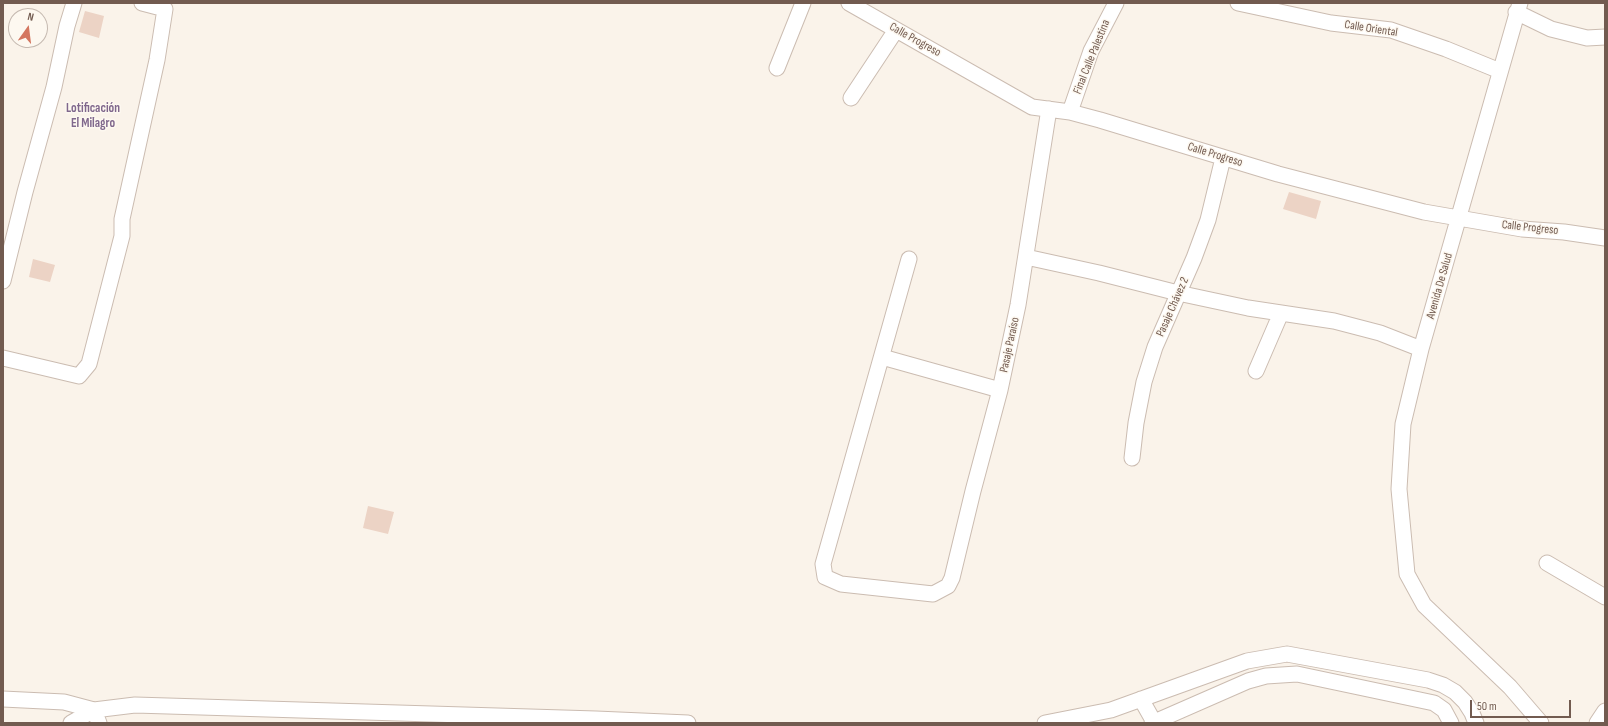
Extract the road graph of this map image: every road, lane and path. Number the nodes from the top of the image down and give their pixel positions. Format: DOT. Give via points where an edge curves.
graph roads {
  1 [pos="74,3"];
  2 [pos="142,3"];
  3 [pos="803,3"];
  4 [pos="849,3"];
  5 [pos="1116,3"];
  6 [pos="1238,3"];
  7 [pos="1518,7"];
  8 [pos="896,30"];
  9 [pos="1605,37"];
  10 [pos="777,68"];
  11 [pos="1500,71"];
  12 [pos="851,98"];
  13 [pos="1049,109"];
  14 [pos="1070,112"];
  15 [pos="1223,158"];
  16 [pos="1459,219"];
  17 [pos="1605,238"];
  18 [pos="1026,258"];
  19 [pos="909,259"];
  20 [pos="3,281"];
  21 [pos="1178,293"];
  22 [pos="1281,313"];
  23 [pos="1421,349"];
  24 [pos="882,357"];
  25 [pos="3,358"];
  26 [pos="1256,371"];
  27 [pos="1000,390"];
  28 [pos="1132,458"];
  29 [pos="1547,563"];
  30 [pos="1605,597"];
  31 [pos="1366,668"];
  32 [pos="1364,688"];
  33 [pos="3,699"];
  34 [pos="1140,699"];
  35 [pos="1605,711"];
  36 [pos="96,716"];
  37 [pos="338,717"];
  38 [pos="596,721"];
  39 [pos="71,723"];
  40 [pos="688,723"];
  41 [pos="1044,723"];
  42 [pos="1153,723"];
  43 [pos="1451,723"];
  44 [pos="1476,723"];
  45 [pos="1541,723"];
  46 [pos="1597,723"];
  1 -- 20 [label="street"];
  2 -- 25 [label="street" via="165,9 157,60 122,219 122,236 90,364 79,376"];
  3 -- 10 [label="street"];
  4 -- 8 [label="street, Calle Progreso"];
  5 -- 14 [label="street, Final Calle Palestina" via="1091,51"];
  6 -- 11 [label="street, Calle Oriental" via="1331,23 1391,30"];
  7 -- 9 [label="street" via="1552,29 1587,38"];
  7 -- 11 [label="street, Avenida De Salud"];
  8 -- 12 [label="street"];
  8 -- 13 [label="street, Calle Progreso" via="1032,106"];
  11 -- 16 [label="street, Avenida De Salud"];
  13 -- 14 [label="street, Calle Progreso"];
  13 -- 18 [label="street, Pasaje Paraíso"];
  14 -- 15 [label="street, Calle Progreso"];
  15 -- 16 [label="street, Calle Progreso" via="1352,194"];
  15 -- 21 [label="street, Pasaje Chávez 2" via="1208,220"];
  16 -- 17 [label="street, Calle Progreso"];
  16 -- 23 [label="street, Avenida De Salud"];
  18 -- 21 [label="street"];
  18 -- 27 [label="street, Pasaje Paraíso"];
  19 -- 24 [label="street"];
  21 -- 22 [label="street"];
  21 -- 28 [label="street, Pasaje Chávez 2" via="1155,347 1144,382"];
  22 -- 23 [label="street" via="1334,321 1380,333"];
  22 -- 26 [label="street"];
  23 -- 45 [label="street, Avenida De Salud" via="1404,424 1399,489 1408,574 1424,605 1510,687"];
  24 -- 27 [label="street"];
  24 -- 27 [label="street, Pasaje Paraíso" via="823,564 826,577 841,584 933,594 948,586"];
  29 -- 30 [label="street"];
  31 -- 32 [label="street"];
  31 -- 34 [label="street" via="1287,654 1269,656 1247,661"];
  31 -- 44 [label="street" via="1443,685 1465,702"];
  32 -- 42 [label="street" via="1297,674 1266,676 1248,681"];
  32 -- 43 [label="street" via="1434,703 1444,710"];
  33 -- 36 [label="street" via="64,702"];
  34 -- 41 [label="street" via="1111,710"];
  34 -- 42 [label="street"];
  35 -- 46 [label="street"];
  36 -- 37 [label="street" via="135,705"];
  36 -- 39 [label="street"];
  37 -- 38 [label="street"];
  38 -- 40 [label="street"];
}
